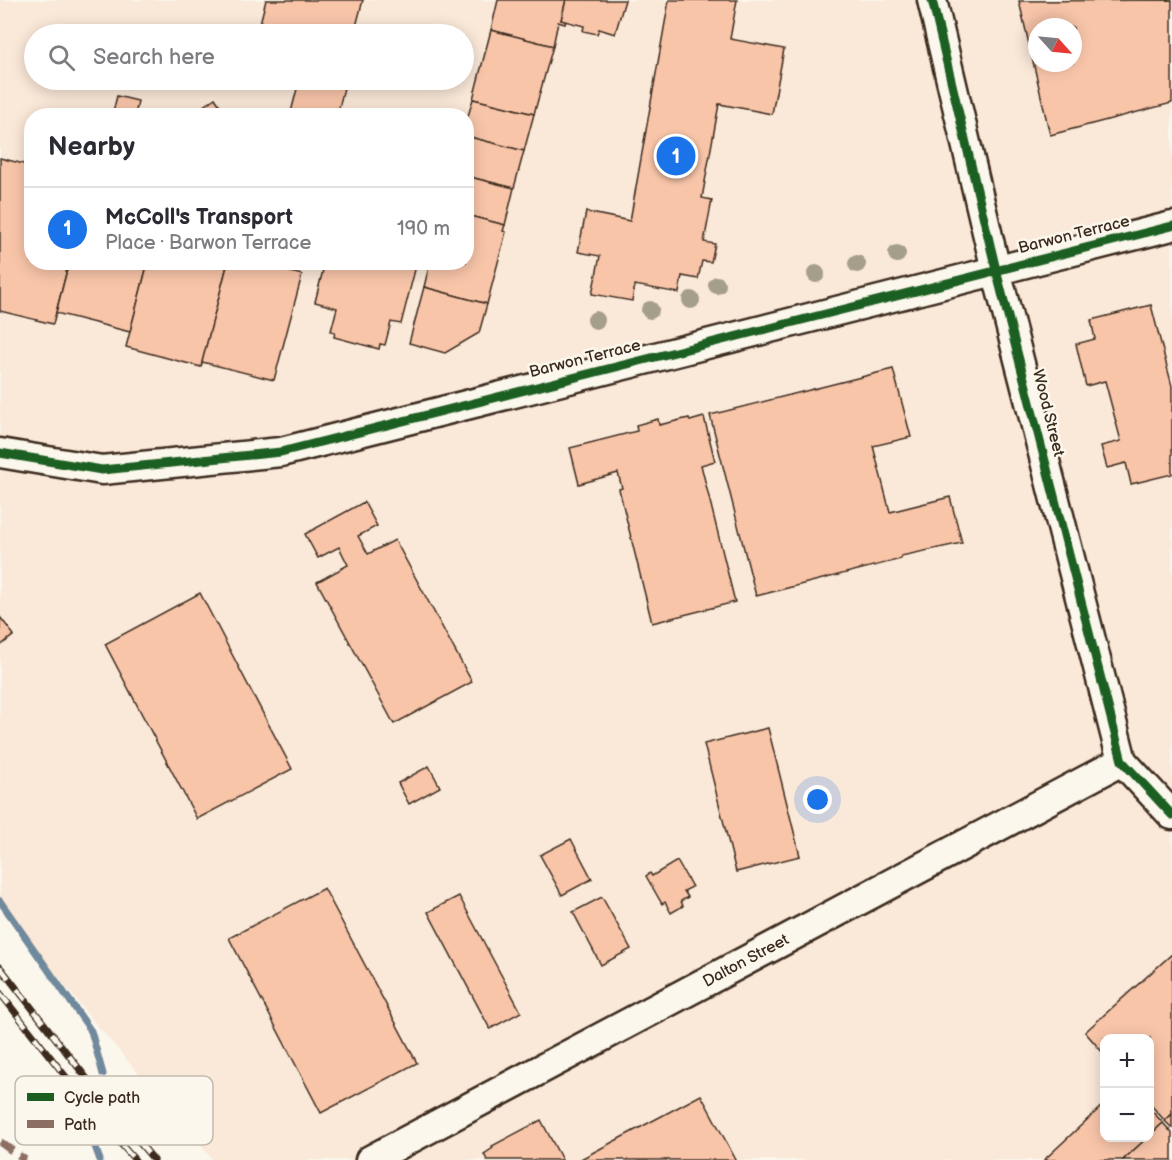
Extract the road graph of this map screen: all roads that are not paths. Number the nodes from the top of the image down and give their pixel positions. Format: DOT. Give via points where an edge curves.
graph roads {
  1 [pos="932,0"];
  2 [pos="1172,226"];
  3 [pos="996,270"];
  4 [pos="0,453"];
  5 [pos="1122,761"];
  6 [pos="1172,815"];
  7 [pos="370,1160"];
  1 -- 3 [label="street, Wood Street"];
  2 -- 3 [label="street, Barwon Terrace"];
  3 -- 4 [label="street, Barwon Terrace" via="281,452 102,470"];
  3 -- 5 [label="street, Wood Street"];
  5 -- 6 [label="street, Wood Street"];
  5 -- 7 [label="street, Dalton Street"];
}
